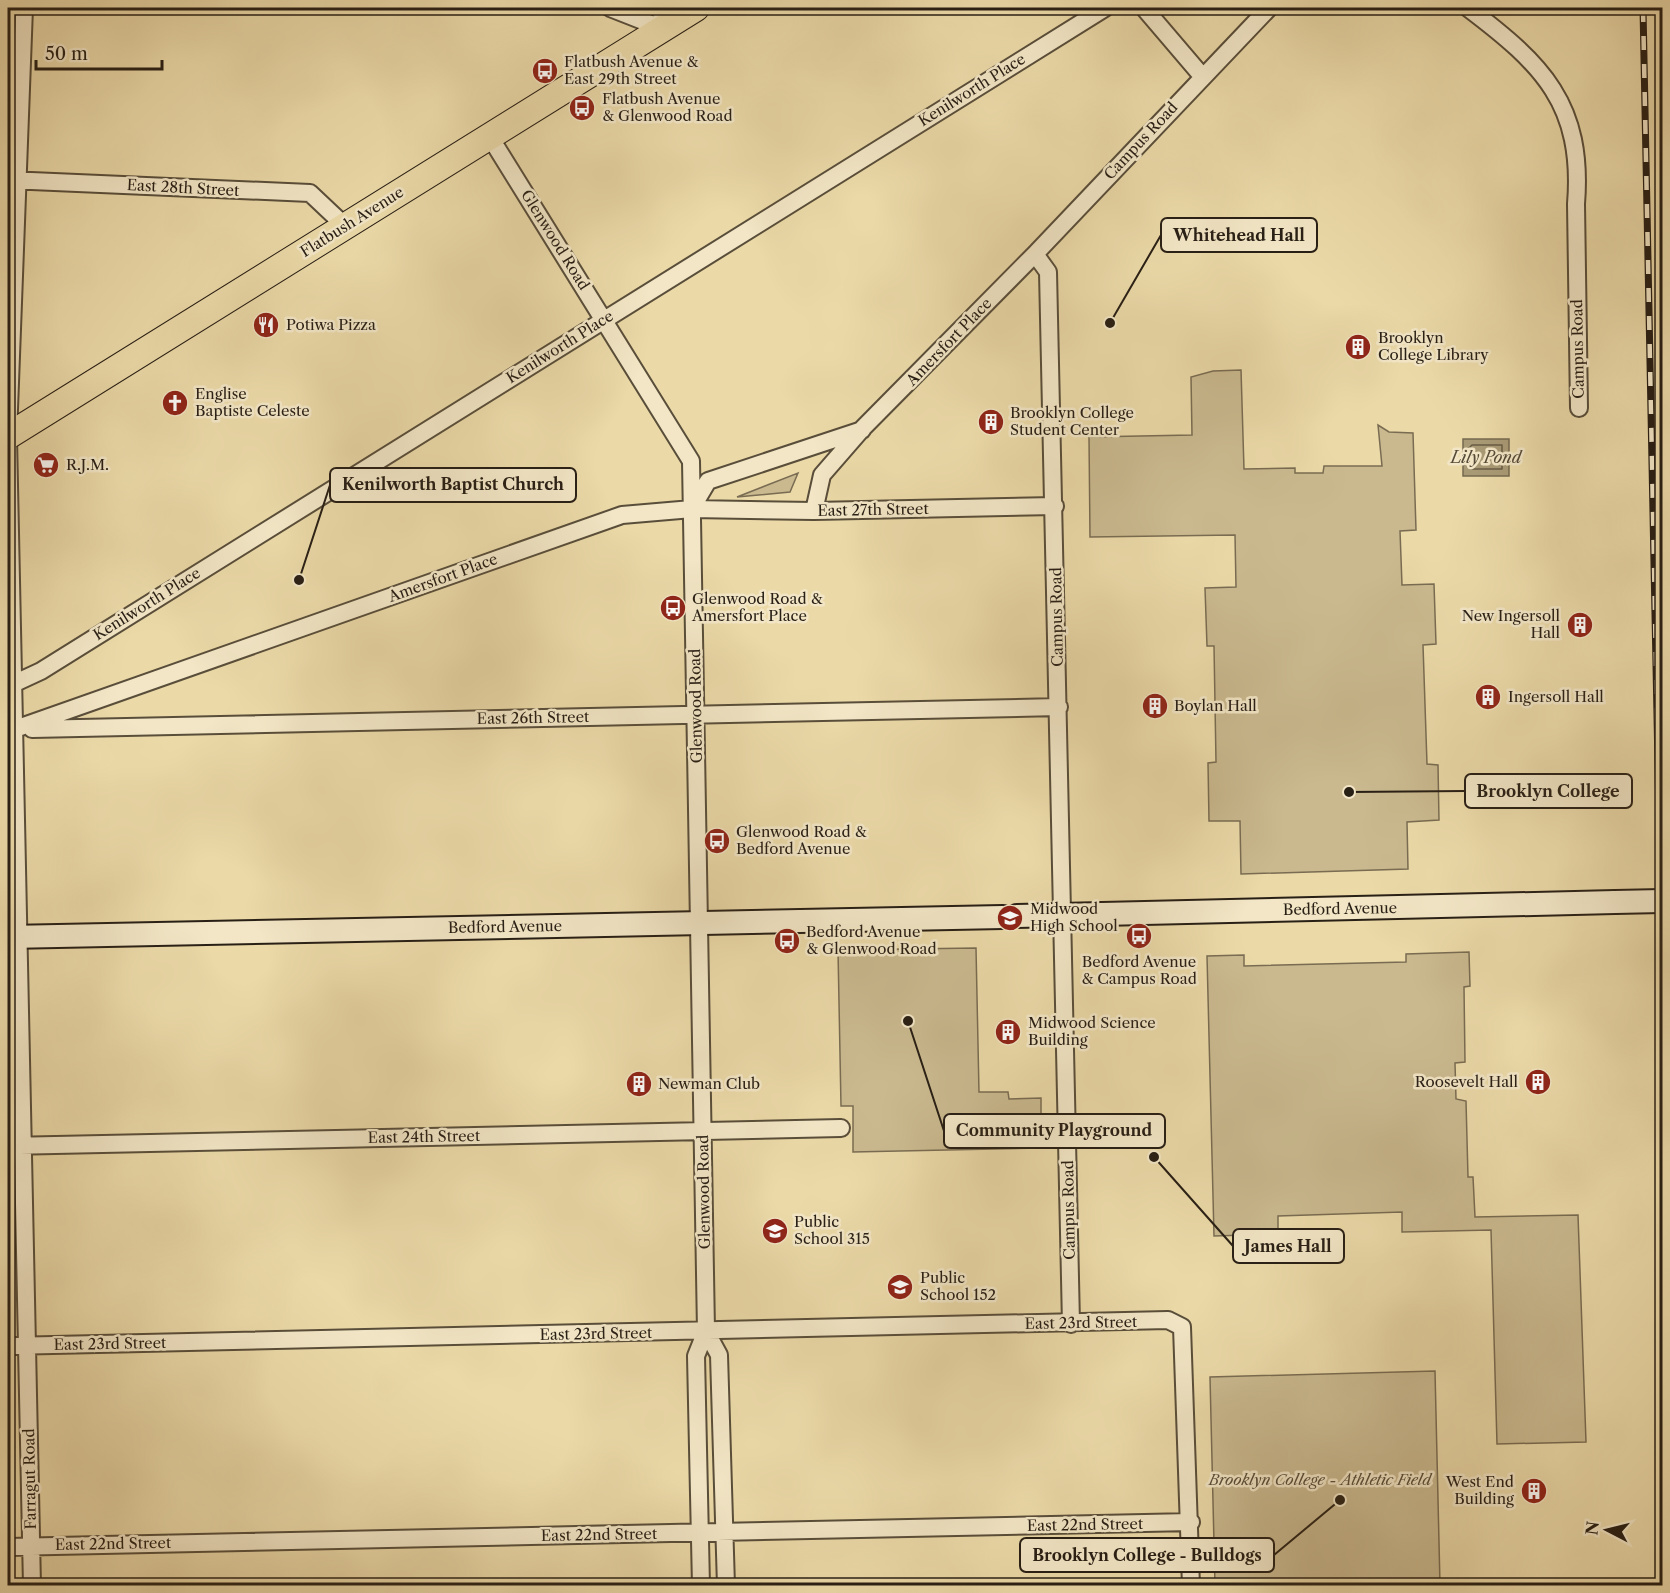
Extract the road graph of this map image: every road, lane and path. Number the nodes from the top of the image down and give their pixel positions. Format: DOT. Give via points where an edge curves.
graph roads {
  1 [pos="24,8"];
  2 [pos="610,8"];
  3 [pos="696,8"];
  4 [pos="1105,8"];
  5 [pos="1144,8"];
  6 [pos="1269,8"];
  7 [pos="1468,8"];
  8 [pos="662,18"];
  9 [pos="1202,76"];
  10 [pos="490,137"];
  11 [pos="12,180"];
  12 [pos="345,226"];
  13 [pos="1035,254"];
  14 [pos="604,319"];
  15 [pos="1579,408"];
  16 [pos="862,429"];
  17 [pos="8,436"];
  18 [pos="1055,506"];
  19 [pos="692,509"];
  20 [pos="814,511"];
  21 [pos="13,684"];
  22 [pos="1059,707"];
  23 [pos="696,715"];
  24 [pos="11,729"];
  25 [pos="1662,901"];
  26 [pos="1063,915"];
  27 [pos="700,923"];
  28 [pos="13,937"];
  29 [pos="841,1128"];
  30 [pos="703,1131"];
  31 [pos="15,1146"];
  32 [pos="1071,1324"];
  33 [pos="706,1331"];
  34 [pos="8,1346"];
  35 [pos="27,1346"];
  36 [pos="1191,1522"];
  37 [pos="724,1532"];
  38 [pos="700,1533"];
  39 [pos="32,1546"];
  40 [pos="8,1547"];
  41 [pos="33,1586"];
  42 [pos="701,1586"];
  43 [pos="726,1586"];
  44 [pos="1191,1586"];
  1 -- 11 [label="street, Farragut Road"];
  2 -- 8 [label="street"];
  3 -- 8 [label="main road, Flatbush Avenue"];
  4 -- 14 [label="street, Kenilworth Place"];
  5 -- 9 [label="street"];
  6 -- 9 [label="street, Campus Road"];
  7 -- 15 [label="street, Campus Road" via="1529,57 1548,80 1570,126 1578,178"];
  8 -- 10 [label="main road, Flatbush Avenue"];
  9 -- 13 [label="street, Campus Road"];
  10 -- 12 [label="main road, Flatbush Avenue"];
  10 -- 14 [label="street, Glenwood Road"];
  11 -- 12 [label="street, East 28th Street" via="310,194"];
  11 -- 17 [label="street, Farragut Road"];
  12 -- 17 [label="main road, Flatbush Avenue"];
  13 -- 16 [label="street, Amersfort Place"];
  13 -- 18 [label="street, Campus Road" via="1048,272"];
  14 -- 19 [label="street, Glenwood Road" via="691,460"];
  14 -- 21 [label="street, Kenilworth Place"];
  16 -- 19 [label="street, Amersfort Place" via="708,481"];
  16 -- 20 [label="street, Amersfort Place" via="822,475"];
  17 -- 21 [label="street, Farragut Road"];
  18 -- 20 [label="street, East 27th Street"];
  18 -- 22 [label="street, Campus Road"];
  19 -- 20 [label="street, East 27th Street"];
  19 -- 23 [label="street, Glenwood Road"];
  19 -- 24 [label="street, Amersfort Place" via="622,515"];
  21 -- 24 [label="street, Farragut Road"];
  22 -- 23 [label="street, East 26th Street"];
  22 -- 26 [label="street, Campus Road"];
  23 -- 24 [label="street, East 26th Street"];
  23 -- 27 [label="street, Glenwood Road"];
  24 -- 28 [label="street, Farragut Road"];
  25 -- 26 [label="main road, Bedford Avenue, bridge"];
  26 -- 27 [label="main road, Bedford Avenue"];
  26 -- 32 [label="street, Campus Road"];
  27 -- 28 [label="main road, Bedford Avenue"];
  27 -- 30 [label="street, Glenwood Road"];
  28 -- 31 [label="street, Farragut Road"];
  29 -- 30 [label="street, East 24th Street"];
  30 -- 31 [label="street, East 24th Street"];
  30 -- 33 [label="street, Glenwood Road"];
  31 -- 35 [label="street, Farragut Road"];
  32 -- 33 [label="street, East 23rd Street"];
  32 -- 36 [label="street, East 23rd Street" via="1168,1320 1182,1327"];
  33 -- 35 [label="street, East 23rd Street"];
  33 -- 37 [label="street, Glenwood Road" via="719,1354"];
  33 -- 38 [label="street, Glenwood Road" via="696,1356"];
  34 -- 35 [label="street, East 23rd Street"];
  35 -- 39 [label="street, Farragut Road"];
  36 -- 37 [label="street, East 22nd Street"];
  36 -- 44 [label="street"];
  37 -- 38 [label="street, East 22nd Street"];
  37 -- 43 [label="street, Glenwood Road"];
  38 -- 39 [label="street, East 22nd Street"];
  38 -- 42 [label="street, Glenwood Road"];
  39 -- 40 [label="street, East 22nd Street"];
  39 -- 41 [label="street, Farragut Road"];
}
